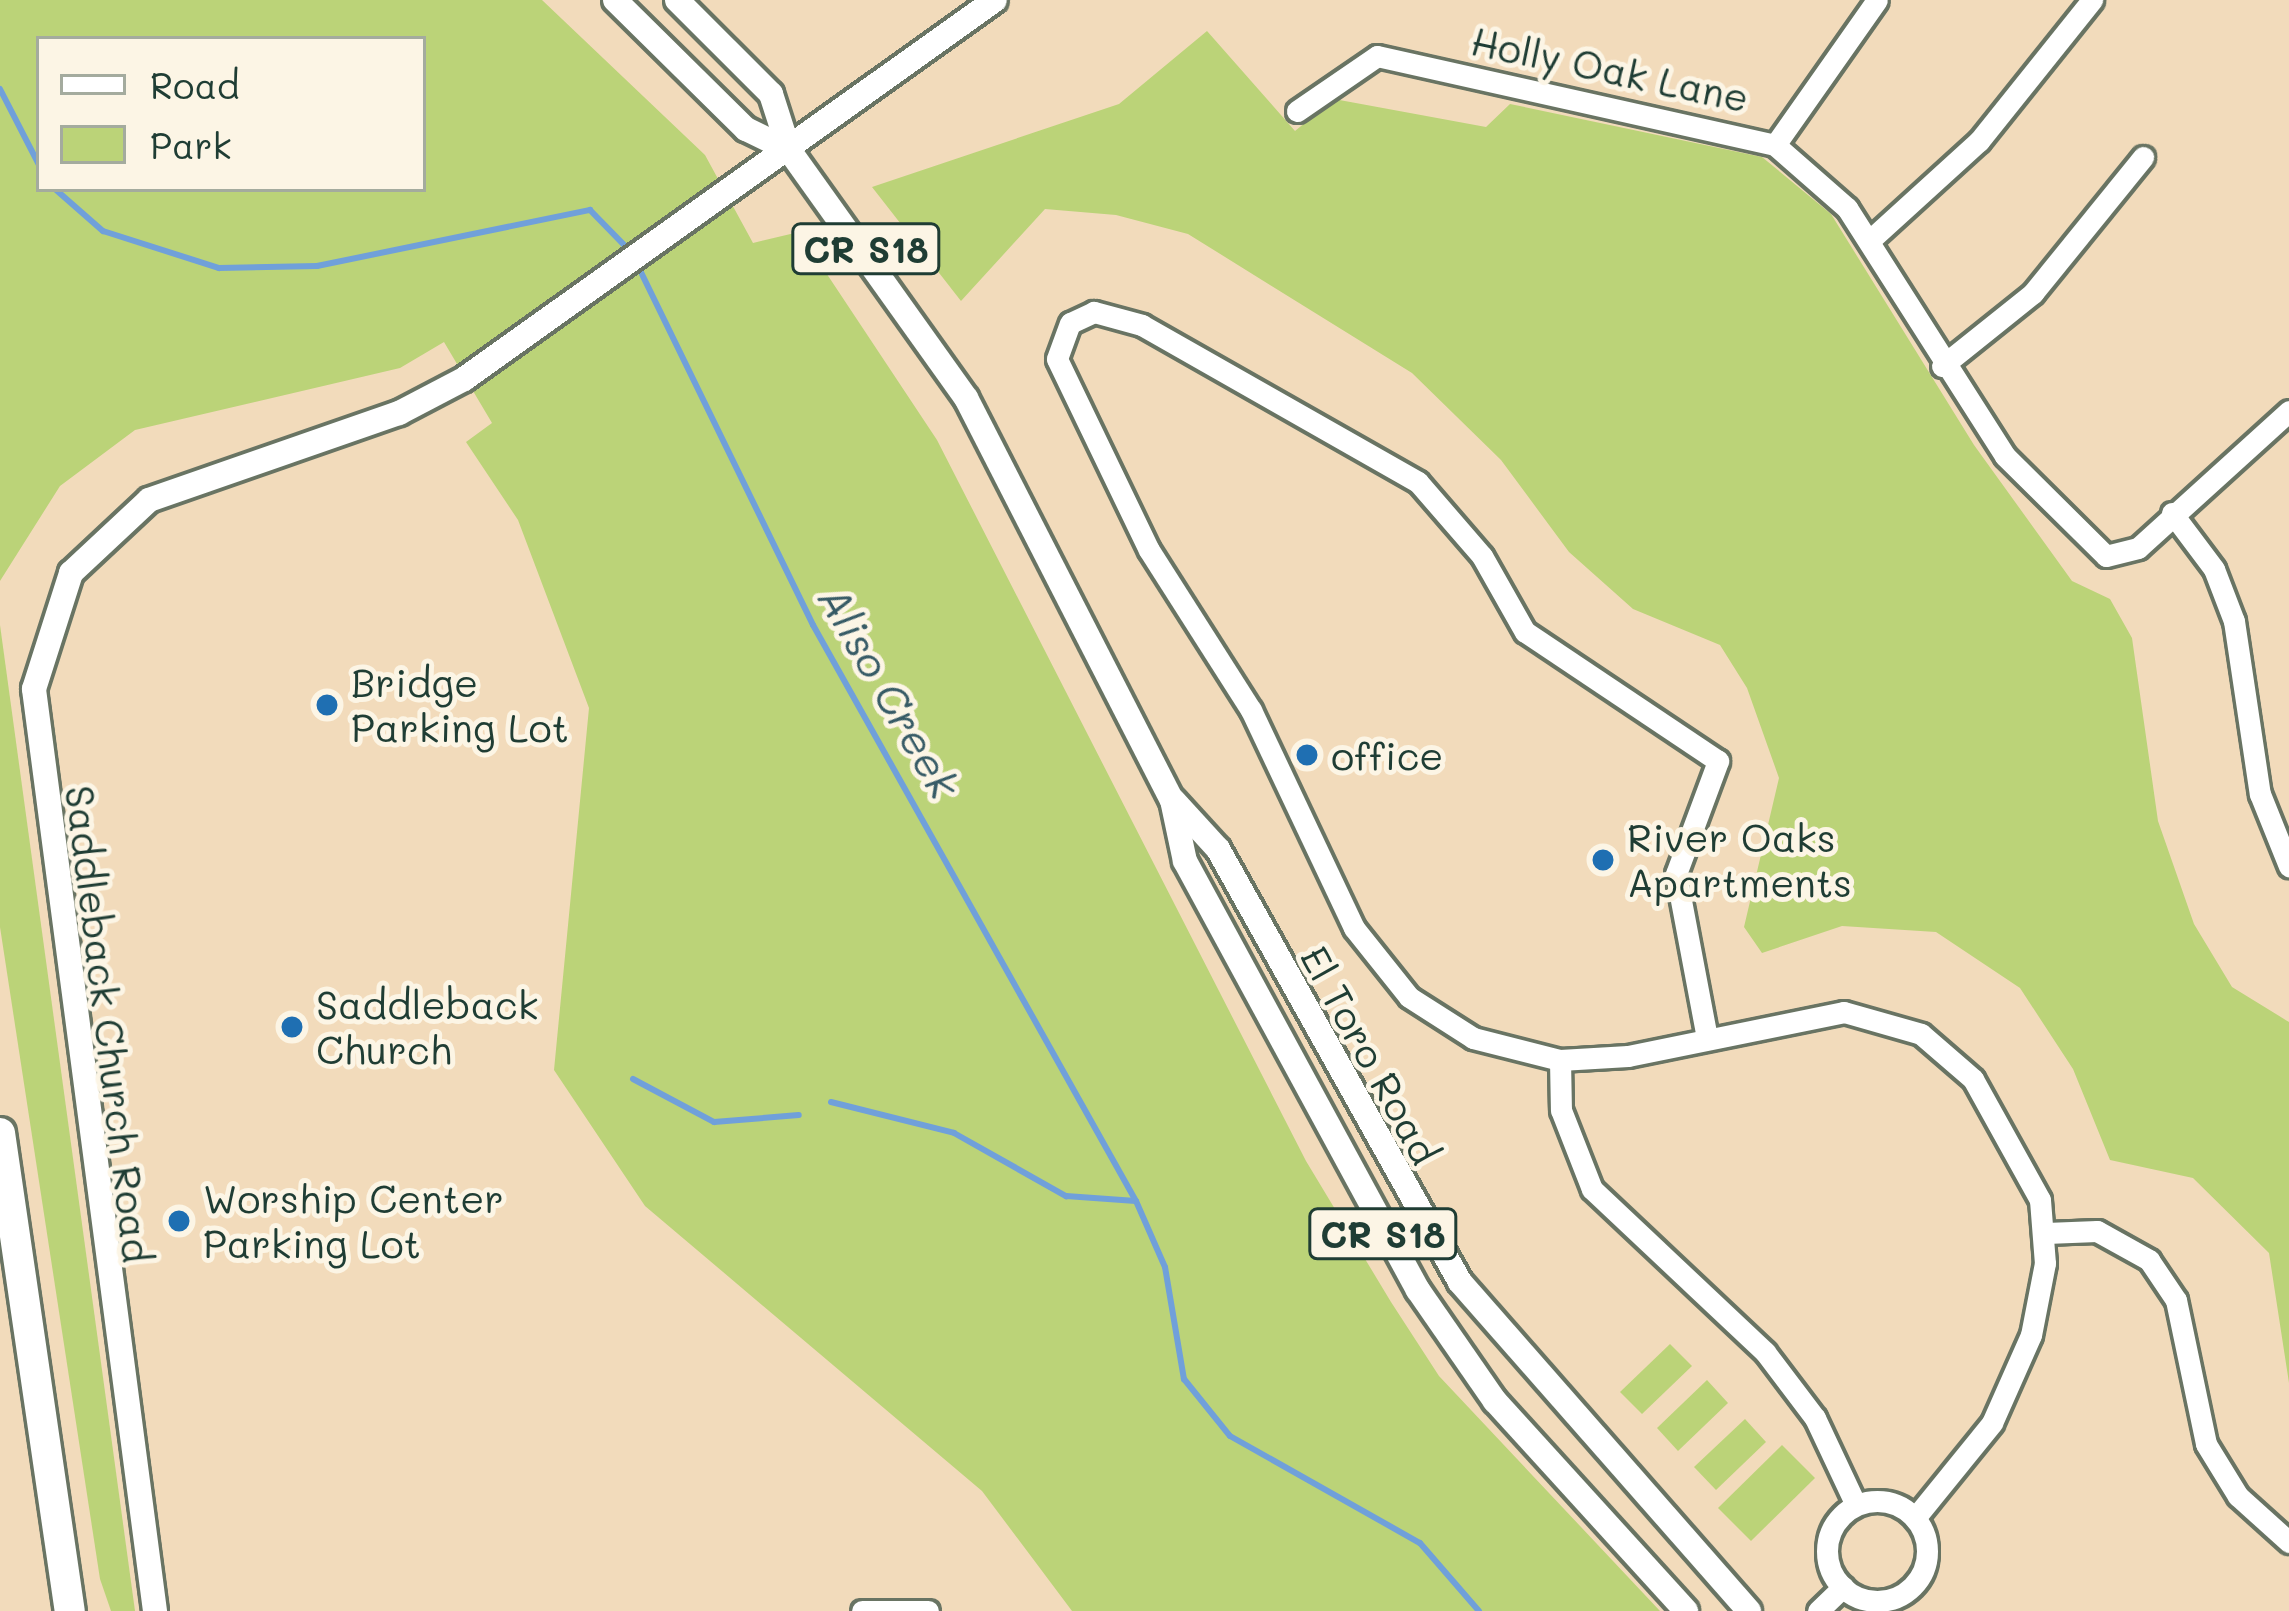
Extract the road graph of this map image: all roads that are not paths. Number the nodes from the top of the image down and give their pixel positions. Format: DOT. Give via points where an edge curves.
graph roads {
  1 [pos="615,0"];
  2 [pos="677,0"];
  3 [pos="995,0"];
  4 [pos="1877,0"];
  5 [pos="2092,0"];
  6 [pos="1297,111"];
  7 [pos="1774,145"];
  8 [pos="788,150"];
  9 [pos="2143,157"];
  10 [pos="1869,241"];
  11 [pos="1942,366"];
  12 [pos="2289,410"];
  13 [pos="2172,513"];
  14 [pos="1172,800"];
  15 [pos="2289,866"];
  16 [pos="1708,1038"];
  17 [pos="1559,1060"];
  18 [pos="0,1133"];
  19 [pos="2046,1233"];
  20 [pos="46,1448"];
  21 [pos="1856,1505"];
  22 [pos="1915,1518"];
  23 [pos="2289,1542"];
  24 [pos="1843,1588"];
  25 [pos="1899,1604"];
  26 [pos="70,1611"];
  27 [pos="84,1611"];
  28 [pos="154,1611"];
  29 [pos="862,1611"];
  30 [pos="928,1611"];
  31 [pos="1686,1611"];
  32 [pos="1749,1611"];
  33 [pos="1819,1611"];
  1 -- 8 [label="main road, El Toro Road / CR S18" via="746,129"];
  2 -- 8 [label="main road, El Toro Road / CR S18" via="771,94"];
  3 -- 8 [label="main road, Saddleback Church Road"];
  4 -- 7 [label="street"];
  5 -- 10 [label="street" via="1979,141"];
  6 -- 7 [label="street, Holly Oak Lane" via="1377,56"];
  7 -- 10 [label="street, Holly Oak Lane" via="1823,179"];
  8 -- 14 [label="main road, El Toro Road / CR S18" via="966,398"];
  8 -- 28 [label="main road, Saddleback Church Road" via="464,379 399,413 148,500 71,573 38,651 46,837"];
  9 -- 11 [label="street" via="2033,292"];
  10 -- 11 [label="street, Holly Oak Lane"];
  11 -- 13 [label="street, Holly Oak Lane" via="2088,547 2123,556"];
  12 -- 13 [label="street"];
  13 -- 15 [label="street" via="2214,569 2234,621 2260,794"];
  14 -- 31 [label="main road, El Toro Road / CR S18" via="1185,861 1418,1290 1495,1401"];
  14 -- 32 [label="main road, El Toro Road / CR S18" via="1218,849 1460,1282"];
  16 -- 17 [label="street"];
  16 -- 17 [label="street" via="1676,874 1718,761 1525,632 1482,556 1405,473 1142,325 1094,312 1070,322 1057,359 1378,966 1448,1025"];
  16 -- 19 [label="street" via="1828,1012 1921,1034 1973,1079 2018,1148"];
  17 -- 21 [label="street" via="1561,1110 1592,1189 1765,1352 1815,1418"];
  18 -- 20 [label="highway"];
  19 -- 22 [label="street" via="2018,1371 1970,1460"];
  19 -- 23 [label="street" via="2097,1231 2149,1260 2176,1300 2206,1444 2238,1496"];
  20 -- 26 [label="highway"];
  20 -- 27 [label="highway"];
  21 -- 22 [label="street" via="1887,1502"];
  21 -- 24 [label="street" via="1827,1543"];
  22 -- 25 [label="street" via="1925,1563"];
  24 -- 25 [label="street"];
  24 -- 33 [label="street"];
  29 -- 30 [label="street"];
}
